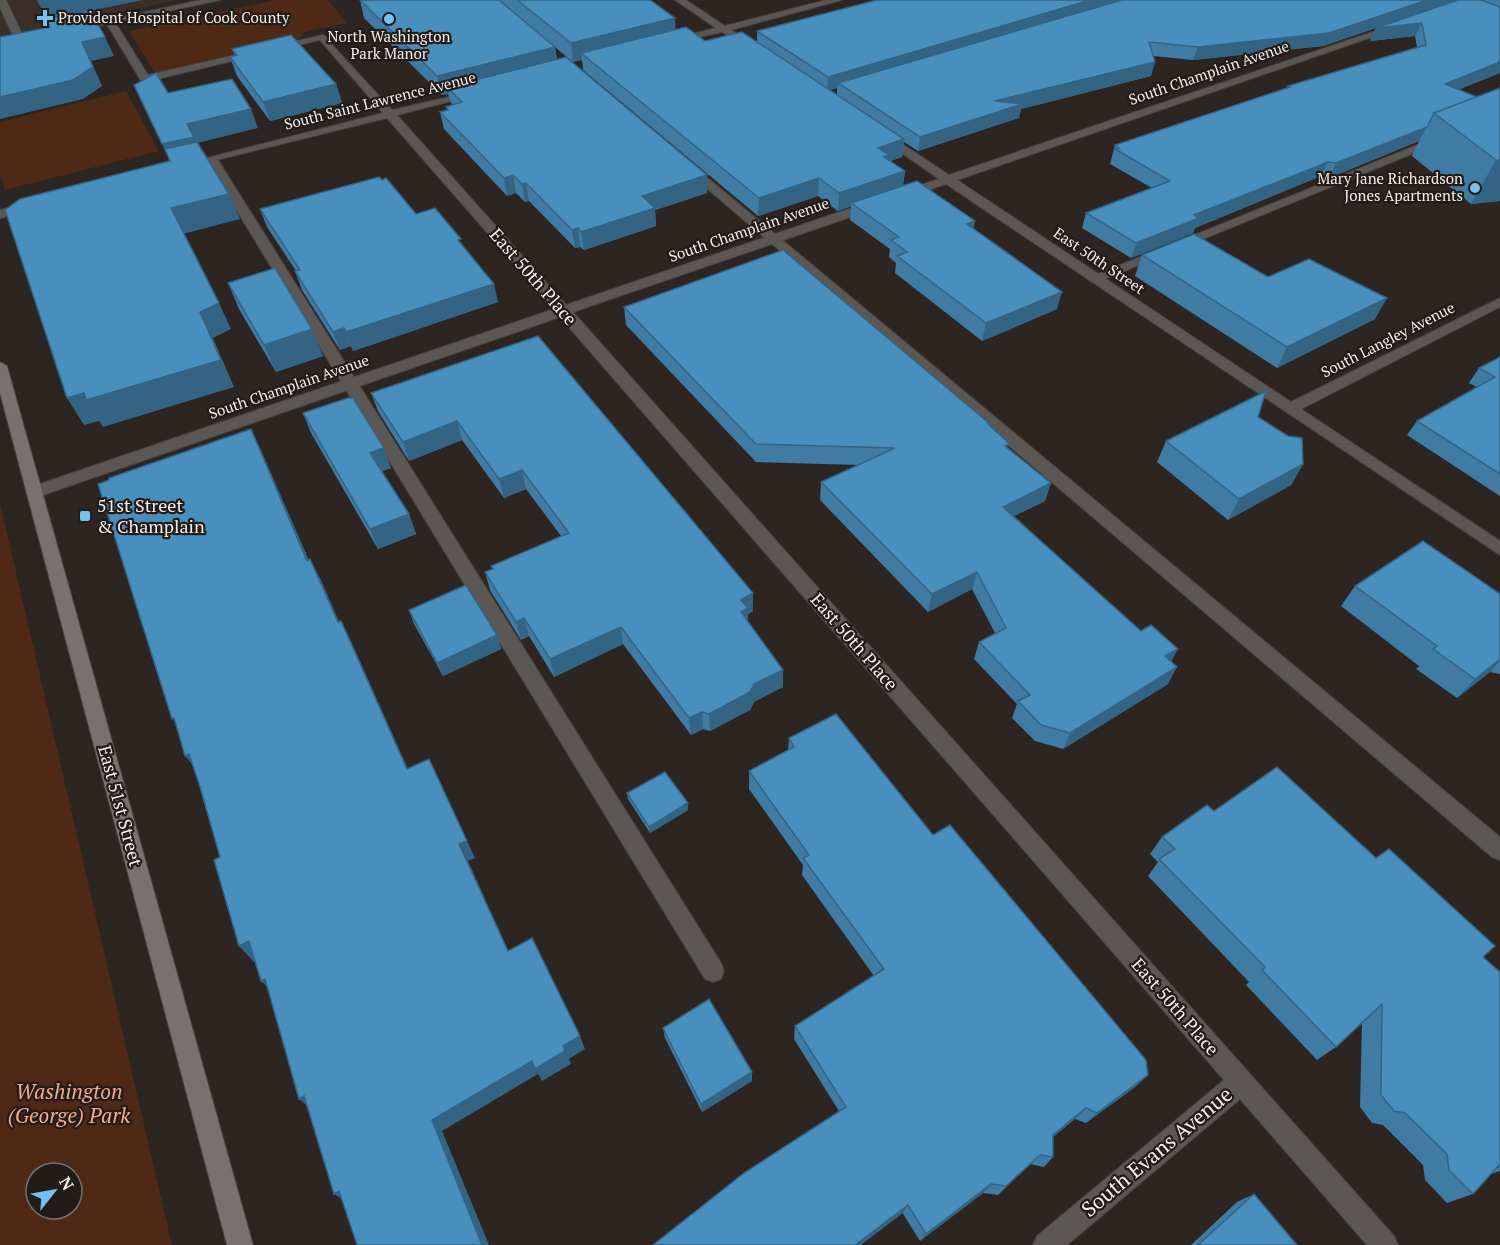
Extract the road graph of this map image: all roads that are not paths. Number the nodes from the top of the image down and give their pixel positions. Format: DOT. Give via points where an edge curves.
graph roads {
  1 [pos="1,0"];
  2 [pos="215,0"];
  3 [pos="680,0"];
  4 [pos="837,0"];
  5 [pos="110,21"];
  6 [pos="1414,21"];
  7 [pos="723,29"];
  8 [pos="65,31"];
  9 [pos="31,38"];
  10 [pos="667,43"];
  11 [pos="758,52"];
  12 [pos="478,92"];
  13 [pos="390,114"];
  14 [pos="869,127"];
  15 [pos="1446,136"];
  16 [pos="673,154"];
  17 [pos="212,159"];
  18 [pos="168,171"];
  19 [pos="948,180"];
  20 [pos="46,202"];
  21 [pos="0,214"];
  22 [pos="773,239"];
  23 [pos="1095,278"];
  24 [pos="1500,302"];
  25 [pos="563,311"];
  26 [pos="0,366"];
  27 [pos="350,384"];
  28 [pos="1290,408"];
  29 [pos="34,492"];
  30 [pos="1500,549"];
  31 [pos="1500,850"];
  32 [pos="713,971"];
  33 [pos="1241,1082"];
  34 [pos="240,1245"];
  35 [pos="1046,1245"];
  36 [pos="1385,1245"];
  1 -- 9 [label="street" via="15,41"];
  2 -- 5 [label="street"];
  3 -- 7 [label="street"];
  4 -- 7 [label="street"];
  5 -- 8 [label="street"];
  5 -- 13 [label="street, East 50th Place" via="145,79 323,38"];
  6 -- 19 [label="street, South Champlain Avenue"];
  7 -- 10 [label="street"];
  7 -- 11 [label="street"];
  12 -- 13 [label="street, South Saint Lawrence Avenue"];
  13 -- 17 [label="street, South Saint Lawrence Avenue"];
  13 -- 25 [label="street, East 50th Place"];
  14 -- 19 [label="street, East 50th Street"];
  15 -- 23 [label="street"];
  16 -- 22 [label="street"];
  17 -- 18 [label="street, South Saint Lawrence Avenue"];
  17 -- 27 [label="street"];
  19 -- 22 [label="street, South Champlain Avenue"];
  19 -- 23 [label="street, East 50th Street"];
  20 -- 21 [label="street"];
  22 -- 25 [label="street, South Champlain Avenue"];
  22 -- 31 [label="street"];
  23 -- 28 [label="street, East 50th Street"];
  24 -- 28 [label="street, South Langley Avenue"];
  25 -- 27 [label="street, South Champlain Avenue"];
  25 -- 33 [label="street, East 50th Place"];
  26 -- 29 [label="main road, East 51st Street"];
  27 -- 29 [label="street, South Champlain Avenue"];
  27 -- 32 [label="street"];
  28 -- 30 [label="street, East 50th Street"];
  29 -- 34 [label="main road, East 51st Street"];
  33 -- 35 [label="street, South Evans Avenue"];
  33 -- 36 [label="street, East 50th Place"];
}
